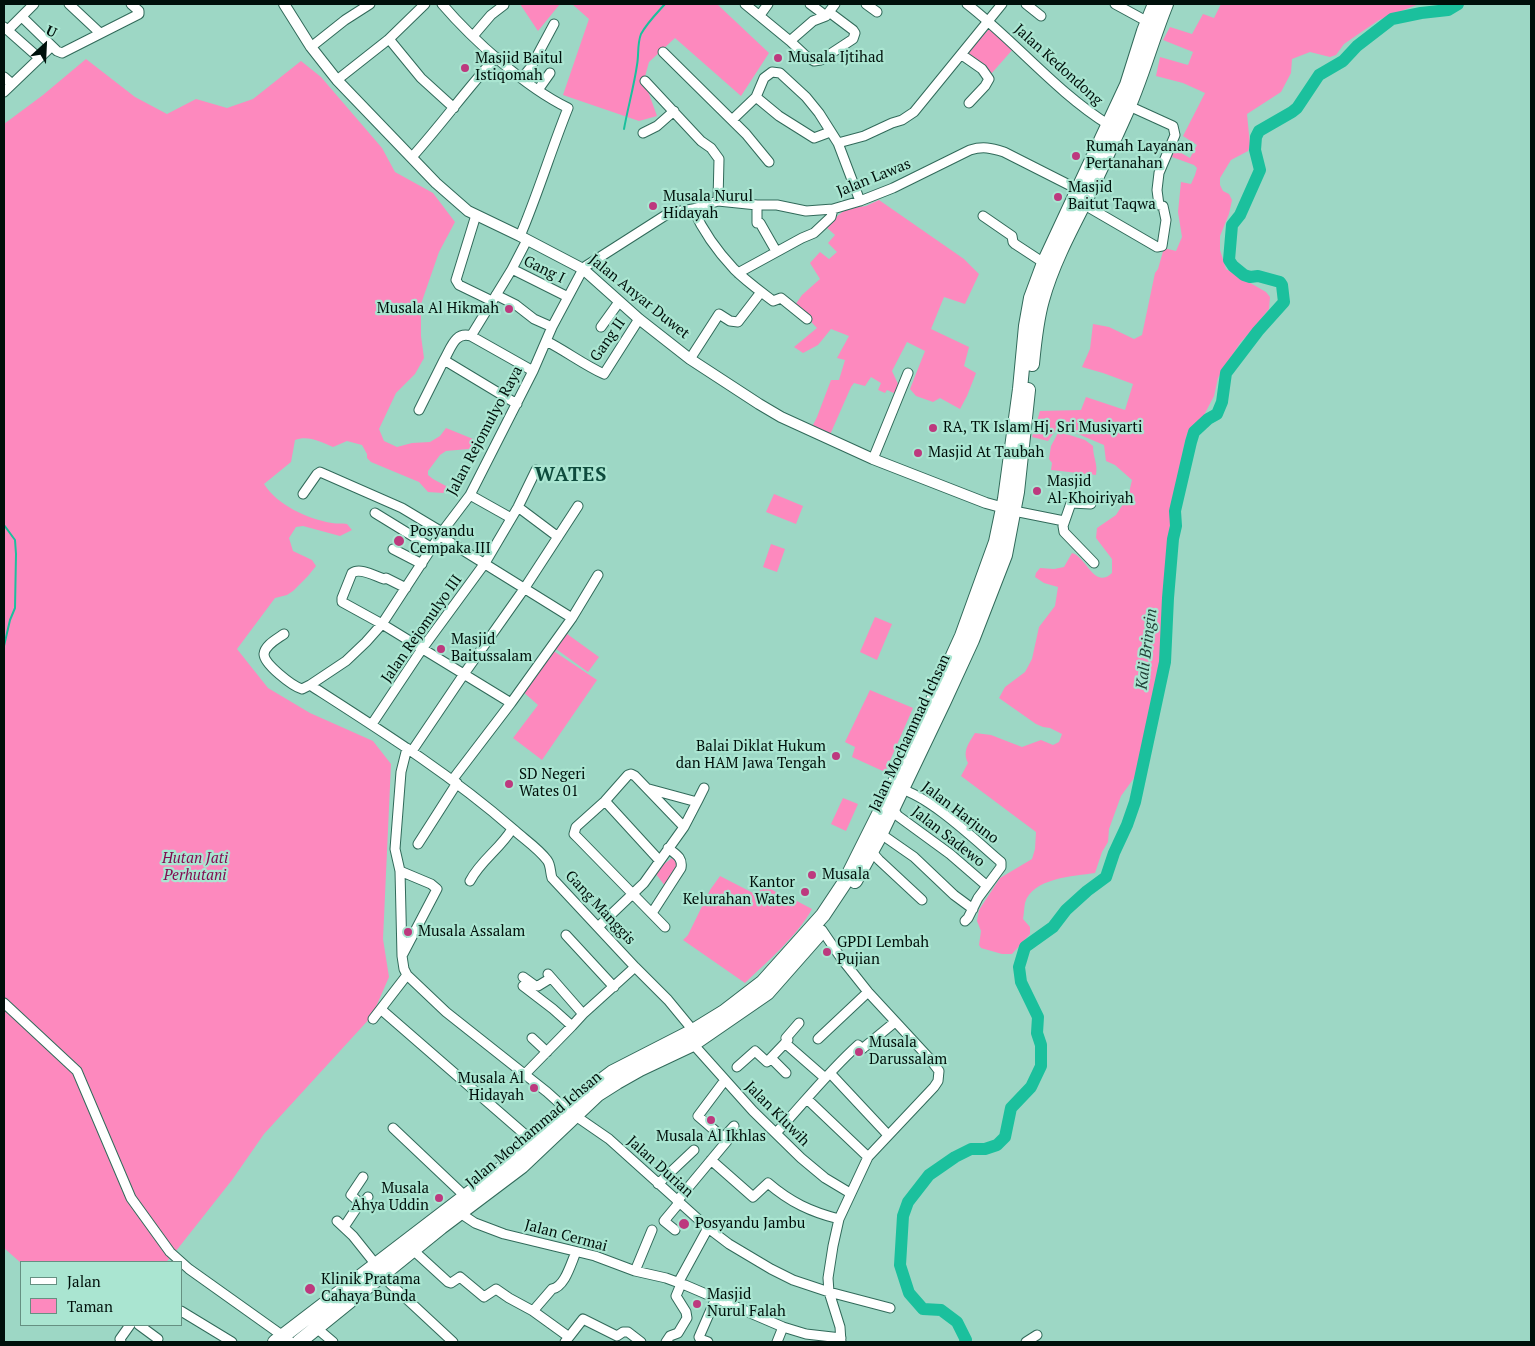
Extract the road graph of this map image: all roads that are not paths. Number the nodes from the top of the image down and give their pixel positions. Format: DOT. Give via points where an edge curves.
graph roads {
  1 [pos="34,4"];
  2 [pos="69,4"];
  3 [pos="131,4"];
  4 [pos="284,4"];
  5 [pos="370,4"];
  6 [pos="425,4"];
  7 [pos="442,4"];
  8 [pos="746,4"];
  9 [pos="768,4"];
  10 [pos="810,4"];
  11 [pos="866,4"];
  12 [pos="967,4"];
  13 [pos="1002,4"];
  14 [pos="1026,4"];
  15 [pos="1115,4"];
  16 [pos="1155,4"];
  17 [pos="1166,4"];
  18 [pos="504,5"];
  19 [pos="830,10"];
  20 [pos="876,12"];
  21 [pos="760,15"];
  22 [pos="1041,16"];
  23 [pos="22,17"];
  24 [pos="988,20"];
  25 [pos="1148,22"];
  26 [pos="554,24"];
  27 [pos="6,28"];
  28 [pos="100,33"];
  29 [pos="473,36"];
  30 [pos="389,39"];
  31 [pos="790,41"];
  32 [pos="52,46"];
  33 [pos="311,47"];
  34 [pos="663,52"];
  35 [pos="962,55"];
  36 [pos="496,57"];
  37 [pos="39,58"];
  38 [pos="550,73"];
  39 [pos="4,76"];
  40 [pos="522,78"];
  41 [pos="337,80"];
  42 [pos="645,82"];
  43 [pos="12,84"];
  44 [pos="538,90"];
  45 [pos="4,92"];
  46 [pos="756,97"];
  47 [pos="969,103"];
  48 [pos="1129,106"];
  49 [pos="454,108"];
  50 [pos="674,111"];
  51 [pos="732,120"];
  52 [pos="1109,125"];
  53 [pos="830,132"];
  54 [pos="643,133"];
  55 [pos="838,143"];
  56 [pos="412,158"];
  57 [pos="769,162"];
  58 [pos="1083,196"];
  59 [pos="718,201"];
  60 [pos="860,201"];
  61 [pos="757,205"];
  62 [pos="693,209"];
  63 [pos="833,209"];
  64 [pos="476,215"];
  65 [pos="983,216"];
  66 [pos="524,238"];
  67 [pos="776,251"];
  68 [pos="1044,263"];
  69 [pos="512,269"];
  70 [pos="583,269"];
  71 [pos="738,273"];
  72 [pos="761,292"];
  73 [pos="568,296"];
  74 [pos="494,298"];
  75 [pos="619,302"];
  76 [pos="639,319"];
  77 [pos="807,319"];
  78 [pos="552,328"];
  79 [pos="601,328"];
  80 [pos="471,336"];
  81 [pos="546,341"];
  82 [pos="690,359"];
  83 [pos="444,360"];
  84 [pos="533,371"];
  85 [pos="908,373"];
  86 [pos="516,404"];
  87 [pos="419,410"];
  88 [pos="873,459"];
  89 [pos="536,470"];
  90 [pos="303,494"];
  91 [pos="470,495"];
  92 [pos="1092,504"];
  93 [pos="578,506"];
  94 [pos="518,507"];
  95 [pos="1008,509"];
  96 [pos="375,513"];
  97 [pos="511,518"];
  98 [pos="1064,521"];
  99 [pos="441,534"];
  100 [pos="558,537"];
  101 [pos="432,548"];
  102 [pos="393,549"];
  103 [pos="485,563"];
  104 [pos="1094,563"];
  105 [pos="422,564"];
  106 [pos="598,575"];
  107 [pos="406,588"];
  108 [pos="524,589"];
  109 [pos="572,618"];
  110 [pos="382,624"];
  111 [pos="284,634"];
  112 [pos="422,649"];
  113 [pos="464,674"];
  114 [pos="310,685"];
  115 [pos="511,704"];
  116 [pos="372,724"];
  117 [pos="410,749"];
  118 [pos="455,781"];
  119 [pos="704,788"];
  120 [pos="898,788"];
  121 [pos="648,789"];
  122 [pos="605,801"];
  123 [pos="697,802"];
  124 [pos="893,809"];
  125 [pos="684,827"];
  126 [pos="512,829"];
  127 [pos="881,834"];
  128 [pos="418,844"];
  129 [pos="668,848"];
  130 [pos="872,852"];
  131 [pos="659,860"];
  132 [pos="400,871"];
  133 [pos="470,881"];
  134 [pos="987,886"];
  135 [pos="633,894"];
  136 [pos="922,900"];
  137 [pos="973,909"];
  138 [pos="652,913"];
  139 [pos="966,921"];
  140 [pos="598,927"];
  141 [pos="665,927"];
  142 [pos="822,930"];
  143 [pos="566,935"];
  144 [pos="796,954"];
  145 [pos="402,956"];
  146 [pos="636,967"];
  147 [pos="410,978"];
  148 [pos="614,987"];
  149 [pos="868,992"];
  150 [pos="4,1002"];
  151 [pos="384,1012"];
  152 [pos="583,1014"];
  153 [pos="373,1019"];
  154 [pos="896,1022"];
  155 [pos="799,1023"];
  156 [pos="572,1026"];
  157 [pos="693,1037"];
  158 [pos="532,1038"];
  159 [pos="818,1039"];
  160 [pos="785,1043"];
  161 [pos="547,1052"];
  162 [pos="771,1058"];
  163 [pos="737,1067"];
  164 [pos="525,1074"];
  165 [pos="786,1074"];
  166 [pos="828,1076"];
  167 [pos="725,1080"];
  168 [pos="807,1099"];
  169 [pos="571,1113"];
  170 [pos="734,1126"];
  171 [pos="393,1128"];
  172 [pos="776,1133"];
  173 [pos="888,1135"];
  174 [pos="723,1138"];
  175 [pos="538,1146"];
  176 [pos="694,1150"];
  177 [pos="868,1157"];
  178 [pos="711,1160"];
  179 [pos="363,1177"];
  180 [pos="658,1184"];
  181 [pos="850,1193"];
  182 [pos="368,1197"];
  183 [pos="469,1200"];
  184 [pos="360,1202"];
  185 [pos="678,1202"];
  186 [pos="456,1210"];
  187 [pos="839,1219"];
  188 [pos="708,1228"];
  189 [pos="652,1230"];
  190 [pos="675,1230"];
  191 [pos="413,1250"];
  192 [pos="576,1252"];
  193 [pos="178,1261"];
  194 [pos="185,1270"];
  195 [pos="378,1270"];
  196 [pos="635,1270"];
  197 [pos="680,1283"];
  198 [pos="829,1292"];
  199 [pos="716,1298"];
  200 [pos="890,1308"];
  201 [pos="533,1311"];
  202 [pos="182,1312"];
  203 [pos="306,1318"];
  204 [pos="129,1326"];
  205 [pos="140,1326"];
  206 [pos="783,1327"];
  207 [pos="316,1328"];
  208 [pos="1037,1335"];
  209 [pos="158,1339"];
  210 [pos="283,1340"];
  211 [pos="567,1340"];
  212 [pos="841,1340"];
  213 [pos="121,1342"];
  214 [pos="232,1342"];
  215 [pos="299,1342"];
  216 [pos="333,1342"];
  217 [pos="453,1342"];
  218 [pos="641,1342"];
  219 [pos="666,1342"];
  220 [pos="708,1342"];
  221 [pos="777,1342"];
  222 [pos="1026,1342"];
  1 -- 23 [label="street"];
  2 -- 28 [label="street"];
  3 -- 28 [label="street" via="139,14"];
  4 -- 33 [label="street, Jalan Anyar Duwet"];
  5 -- 33 [label="street"];
  6 -- 30 [label="street"];
  7 -- 29 [label="street"];
  8 -- 21 [label="street"];
  9 -- 21 [label="street"];
  10 -- 19 [label="street"];
  11 -- 20 [label="street"];
  12 -- 24 [label="street, Jalan Kedondong"];
  13 -- 24 [label="street"];
  14 -- 22 [label="street"];
  15 -- 25 [label="street"];
  16 -- 25 [label="main road, Jalan Mochammad Ichsan"];
  17 -- 48 [label="main road, Jalan Mochammad Ichsan"];
  18 -- 29 [label="street"];
  19 -- 31 [label="street"];
  19 -- 31 [label="street" via="855,33 853,39 818,61 806,56"];
  21 -- 31 [label="street"];
  23 -- 27 [label="street"];
  23 -- 32 [label="street"];
  24 -- 35 [label="street"];
  24 -- 52 [label="street, Jalan Kedondong" via="1078,104"];
  25 -- 52 [label="main road, Jalan Mochammad Ichsan" via="1127,85"];
  26 -- 40 [label="street"];
  27 -- 37 [label="street"];
  28 -- 32 [label="street" via="62,52"];
  29 -- 36 [label="street"];
  30 -- 41 [label="street"];
  30 -- 49 [label="street" via="421,78"];
  32 -- 37 [label="street"];
  33 -- 41 [label="street, Jalan Anyar Duwet"];
  34 -- 51 [label="street"];
  35 -- 47 [label="street" via="982,69 989,79"];
  35 -- 55 [label="street" via="907,117 864,136"];
  36 -- 40 [label="street"];
  36 -- 49 [label="street"];
  37 -- 43 [label="street"];
  38 -- 44 [label="street"];
  39 -- 43 [label="street"];
  40 -- 44 [label="street"];
  41 -- 56 [label="street, Jalan Anyar Duwet"];
  42 -- 50 [label="street"];
  43 -- 45 [label="street"];
  44 -- 66 [label="street, Gang I" via="568,108"];
  46 -- 51 [label="street"];
  46 -- 53 [label="street" via="814,138"];
  46 -- 53 [label="street" via="764,78 772,72 780,74 806,97"];
  48 -- 58 [label="main road, Jalan Mochammad Ichsan"];
  48 -- 58 [label="street, Jalan Lawas" via="1173,126 1175,134 1159,173 1157,190 1166,220 1162,246 1157,247"];
  49 -- 56 [label="street"];
  50 -- 54 [label="street"];
  50 -- 59 [label="street" via="719,159"];
  51 -- 57 [label="street"];
  52 -- 58 [label="main road, Jalan Mochammad Ichsan"];
  53 -- 55 [label="street"];
  55 -- 60 [label="street"];
  56 -- 64 [label="street, Jalan Anyar Duwet" via="443,189"];
  58 -- 60 [label="street, Jalan Lawas" via="1004,152 980,147"];
  58 -- 68 [label="main road, Jalan Mochammad Ichsan"];
  58 -- 95 [label="main road, Jalan Mochammad Ichsan" via="1047,282 1038,315"];
  59 -- 61 [label="street, Jalan Lawas"];
  59 -- 62 [label="street, Jalan Lawas"];
  60 -- 63 [label="street, Jalan Lawas"];
  61 -- 63 [label="street, Jalan Lawas" via="806,211"];
  61 -- 67 [label="street" via="757,223"];
  62 -- 70 [label="street, Jalan Lawas" via="669,213"];
  62 -- 71 [label="street" via="700,225"];
  63 -- 67 [label="street" via="831,217 814,234"];
  64 -- 66 [label="street, Jalan Anyar Duwet"];
  64 -- 74 [label="street" via="456,280 458,285"];
  65 -- 68 [label="street" via="1012,236 1012,242"];
  66 -- 69 [label="street, Gang I"];
  66 -- 70 [label="street, Jalan Anyar Duwet"];
  67 -- 71 [label="street"];
  68 -- 95 [label="main road, Jalan Mochammad Ichsan" via="1031,298 1026,326"];
  69 -- 73 [label="street, Gang I"];
  69 -- 74 [label="street"];
  70 -- 73 [label="street, Jalan Rejomulyo Raya"];
  70 -- 75 [label="street, Jalan Anyar Duwet"];
  71 -- 72 [label="street"];
  72 -- 77 [label="street" via="774,301 781,298"];
  72 -- 82 [label="street" via="738,322 719,314"];
  73 -- 78 [label="street, Jalan Rejomulyo Raya"];
  74 -- 78 [label="street" via="516,305"];
  74 -- 80 [label="street"];
  75 -- 76 [label="street, Jalan Anyar Duwet"];
  75 -- 79 [label="street"];
  76 -- 81 [label="street, Gang II" via="604,374"];
  76 -- 82 [label="street, Jalan Anyar Duwet"];
  78 -- 81 [label="street, Jalan Rejomulyo Raya"];
  80 -- 83 [label="street" via="460,335"];
  80 -- 84 [label="street"];
  81 -- 84 [label="street, Jalan Rejomulyo Raya"];
  82 -- 88 [label="street, Jalan Anyar Duwet" via="782,417"];
  83 -- 86 [label="street"];
  83 -- 87 [label="street"];
  84 -- 86 [label="street, Jalan Rejomulyo Raya"];
  85 -- 88 [label="street"];
  86 -- 91 [label="street, Jalan Rejomulyo Raya"];
  88 -- 95 [label="street, Jalan Anyar Duwet"];
  89 -- 94 [label="street, Jalan Rejomulyo III"];
  90 -- 99 [label="street" via="320,472 397,505"];
  91 -- 97 [label="street"];
  91 -- 99 [label="street, Jalan Rejomulyo Raya"];
  92 -- 98 [label="street" via="1071,503"];
  93 -- 100 [label="street"];
  94 -- 97 [label="street, Jalan Rejomulyo III"];
  94 -- 100 [label="street"];
  95 -- 98 [label="street"];
  95 -- 120 [label="main road, Jalan Mochammad Ichsan" via="1005,555 975,632"];
  96 -- 101 [label="street"];
  97 -- 103 [label="street, Jalan Rejomulyo III"];
  98 -- 104 [label="street" via="1064,532"];
  99 -- 101 [label="street, Jalan Rejomulyo Raya"];
  99 -- 103 [label="street"];
  100 -- 108 [label="street"];
  101 -- 105 [label="street, Jalan Rejomulyo Raya"];
  102 -- 105 [label="street"];
  103 -- 108 [label="street"];
  103 -- 112 [label="street, Jalan Rejomulyo III"];
  105 -- 107 [label="street, Jalan Rejomulyo Raya"];
  106 -- 109 [label="street"];
  107 -- 110 [label="street, Jalan Rejomulyo Raya"];
  107 -- 110 [label="street" via="386,578 355,570 352,573 342,602"];
  108 -- 109 [label="street"];
  108 -- 113 [label="street"];
  109 -- 115 [label="street"];
  110 -- 112 [label="street"];
  110 -- 114 [label="street, Jalan Rejomulyo Raya" via="346,660"];
  111 -- 114 [label="street" via="269,644 265,660 288,682 302,689"];
  112 -- 113 [label="street"];
  112 -- 116 [label="street, Jalan Rejomulyo III"];
  113 -- 115 [label="street"];
  113 -- 117 [label="street"];
  114 -- 116 [label="street, Gang Manggis"];
  115 -- 118 [label="street"];
  116 -- 117 [label="street, Gang Manggis"];
  117 -- 118 [label="street, Gang Manggis"];
  117 -- 132 [label="street" via="401,772 395,850"];
  118 -- 126 [label="street, Gang Manggis"];
  118 -- 128 [label="street"];
  119 -- 123 [label="street"];
  120 -- 124 [label="main road, Jalan Mochammad Ichsan"];
  120 -- 134 [label="street, Jalan Harjuno" via="922,798 1001,862"];
  120 -- 144 [label="main road, Jalan Mochammad Ichsan" via="845,882"];
  121 -- 122 [label="street" via="631,774"];
  121 -- 123 [label="street"];
  121 -- 125 [label="street"];
  122 -- 131 [label="street"];
  122 -- 135 [label="street" via="576,827 574,834"];
  123 -- 125 [label="street"];
  124 -- 127 [label="main road, Jalan Mochammad Ichsan"];
  124 -- 134 [label="street, Jalan Sadewo"];
  125 -- 129 [label="street"];
  126 -- 133 [label="street"];
  126 -- 140 [label="street, Gang Manggis" via="547,859 552,878"];
  127 -- 130 [label="main road, Jalan Mochammad Ichsan"];
  127 -- 137 [label="street" via="914,857"];
  129 -- 131 [label="street"];
  129 -- 138 [label="street" via="682,862"];
  130 -- 136 [label="street"];
  130 -- 142 [label="main road, Jalan Mochammad Ichsan"];
  131 -- 135 [label="street"];
  132 -- 145 [label="street"];
  132 -- 145 [label="street" via="437,889"];
  134 -- 137 [label="street, Jalan Harjuno"];
  135 -- 138 [label="street"];
  135 -- 140 [label="street"];
  137 -- 139 [label="street, Jalan Harjuno"];
  138 -- 141 [label="street"];
  140 -- 146 [label="street, Gang Manggis"];
  142 -- 144 [label="main road, Jalan Mochammad Ichsan"];
  142 -- 149 [label="street"];
  143 -- 148 [label="street"];
  144 -- 157 [label="main road, Jalan Mochammad Ichsan" via="767,994"];
  145 -- 147 [label="street" via="404,969"];
  146 -- 148 [label="street"];
  146 -- 157 [label="street, Gang Manggis" via="668,1000"];
  147 -- 153 [label="street"];
  147 -- 164 [label="street, Jalan Durian" via="446,1012"];
  148 -- 152 [label="street"];
  149 -- 154 [label="street"];
  149 -- 159 [label="street"];
  150 -- 193 [label="street" via="77,1071 131,1198"];
  151 -- 175 [label="street"];
  152 -- 156 [label="street"];
  152 -- 156 [label="street" via="549,976 538,986 523,982"];
  154 -- 166 [label="street" via="862,1049 858,1045"];
  154 -- 173 [label="street" via="937,1067 940,1076 934,1087"];
  155 -- 160 [label="street"];
  156 -- 161 [label="street"];
  157 -- 167 [label="street, Jalan Kluwih"];
  157 -- 169 [label="main road, Jalan Mochammad Ichsan" via="616,1082"];
  158 -- 161 [label="street"];
  160 -- 162 [label="street"];
  160 -- 166 [label="street"];
  161 -- 164 [label="street"];
  162 -- 163 [label="street" via="766,1062 755,1051"];
  162 -- 165 [label="street"];
  164 -- 169 [label="street, Jalan Durian"];
  166 -- 168 [label="street"];
  166 -- 173 [label="street"];
  167 -- 172 [label="street, Jalan Kluwih"];
  167 -- 174 [label="street" via="698,1116"];
  168 -- 172 [label="street"];
  168 -- 177 [label="street"];
  169 -- 175 [label="main road, Jalan Mochammad Ichsan"];
  169 -- 180 [label="street, Jalan Durian" via="608,1139"];
  170 -- 174 [label="street"];
  171 -- 183 [label="street"];
  172 -- 181 [label="street, Jalan Kluwih" via="813,1168"];
  173 -- 177 [label="street"];
  174 -- 178 [label="street" via="726,1141"];
  175 -- 183 [label="main road, Jalan Mochammad Ichsan" via="522,1166"];
  176 -- 180 [label="street"];
  177 -- 181 [label="street"];
  178 -- 185 [label="street"];
  178 -- 187 [label="street" via="753,1197 768,1183 796,1203"];
  179 -- 184 [label="street" via="351,1195"];
  180 -- 185 [label="street, Jalan Durian"];
  181 -- 187 [label="street"];
  182 -- 184 [label="street" via="363,1204"];
  183 -- 186 [label="main road, Jalan Mochammad Ichsan"];
  184 -- 195 [label="street" via="341,1224"];
  185 -- 188 [label="street, Jalan Durian"];
  185 -- 190 [label="street" via="664,1221"];
  186 -- 191 [label="main road, Jalan Mochammad Ichsan"];
  186 -- 192 [label="street, Jalan Cermai" via="475,1223 504,1234"];
  186 -- 195 [label="main road, Jalan Mochammad Ichsan"];
  187 -- 198 [label="street" via="830,1260"];
  188 -- 197 [label="street"];
  188 -- 198 [label="street, Jalan Durian" via="771,1269"];
  189 -- 196 [label="street"];
  191 -- 195 [label="main road, Jalan Mochammad Ichsan"];
  191 -- 201 [label="street" via="448,1282 460,1277 484,1297 496,1289"];
  192 -- 196 [label="street, Jalan Cermai"];
  192 -- 201 [label="street" via="562,1284 552,1288"];
  194 -- 210 [label="street"];
  195 -- 203 [label="main road"];
  195 -- 207 [label="main road"];
  195 -- 217 [label="street"];
  196 -- 197 [label="street, Jalan Cermai"];
  197 -- 199 [label="street, Jalan Cermai"];
  197 -- 219 [label="street" via="676,1296 687,1318 678,1333"];
  198 -- 200 [label="street, Jalan Durian"];
  198 -- 212 [label="street" via="838,1316"];
  199 -- 206 [label="street, Jalan Cermai"];
  199 -- 220 [label="street" via="699,1337"];
  201 -- 211 [label="street"];
  202 -- 214 [label="street"];
  203 -- 207 [label="street"];
  203 -- 210 [label="main road"];
  204 -- 213 [label="street"];
  205 -- 209 [label="street"];
  206 -- 212 [label="street, Jalan Cermai"];
  206 -- 221 [label="street"];
  207 -- 215 [label="main road"];
  207 -- 216 [label="street"];
  208 -- 222 [label="street"];
  211 -- 218 [label="street" via="583,1318 617,1336 628,1332"];
}
